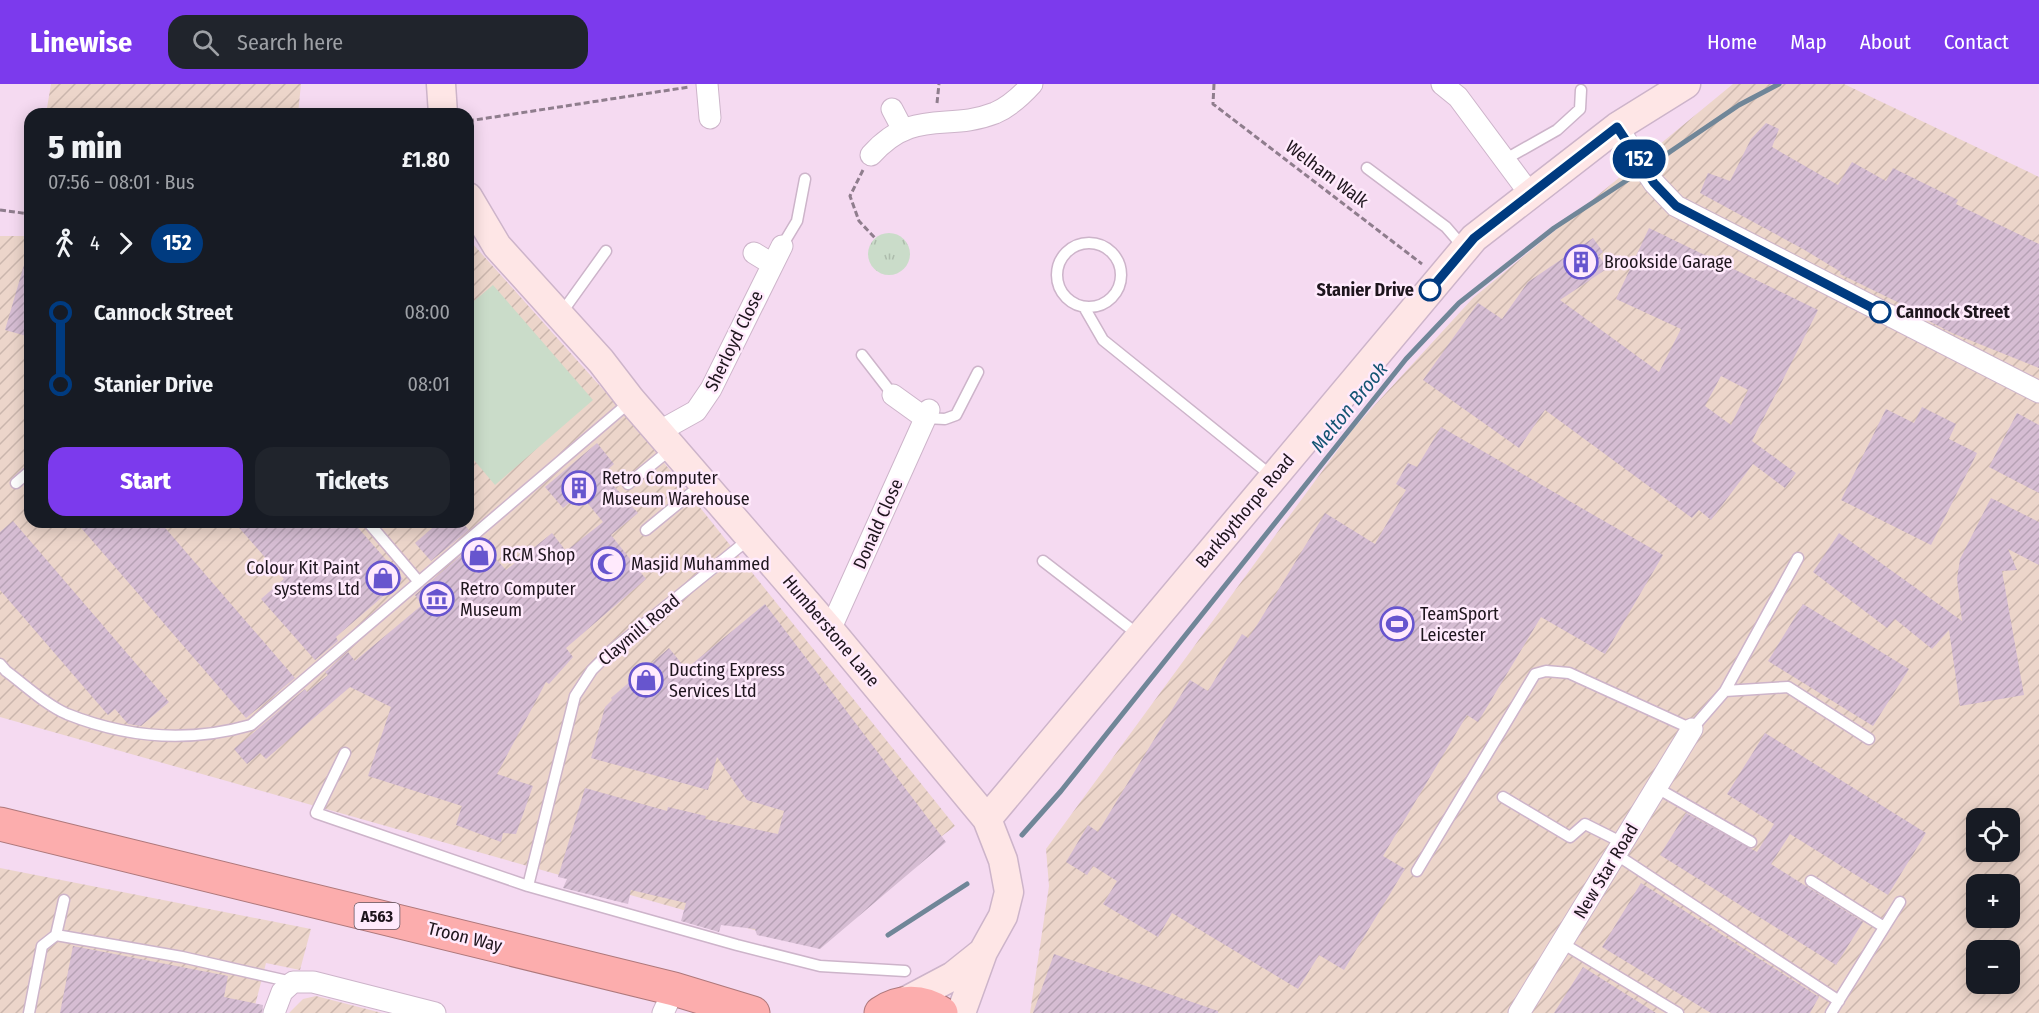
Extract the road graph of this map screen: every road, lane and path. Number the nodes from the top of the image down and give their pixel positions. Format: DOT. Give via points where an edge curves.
graph roads {
  1 [pos="441,84"];
  2 [pos="1032,84"];
  3 [pos="1214,84"];
  4 [pos="1442,84"];
  5 [pos="1686,84"];
  6 [pos="701,85"];
  7 [pos="1581,90"];
  8 [pos="443,108"];
  9 [pos="892,109"];
  10 [pos="710,118"];
  11 [pos="474,120"];
  12 [pos="1617,127"];
  13 [pos="903,130"];
  14 [pos="871,155"];
  15 [pos="1504,160"];
  16 [pos="1367,168"];
  17 [pos="805,179"];
  18 [pos="1530,194"];
  19 [pos="0,210"];
  20 [pos="474,212"];
  21 [pos="24,213"];
  22 [pos="875,238"];
  23 [pos="1465,249"];
  24 [pos="606,251"];
  25 [pos="769,255"];
  26 [pos="1441,278"];
  27 [pos="1084,307"];
  28 [pos="560,316"];
  29 [pos="862,355"];
  30 [pos="978,372"];
  31 [pos="2039,392"];
  32 [pos="893,395"];
  33 [pos="631,400"];
  34 [pos="927,414"];
  35 [pos="667,439"];
  36 [pos="24,476"];
  37 [pos="1273,477"];
  38 [pos="704,482"];
  39 [pos="16,483"];
  40 [pos="628,484"];
  41 [pos="373,528"];
  42 [pos="646,530"];
  43 [pos="751,537"];
  44 [pos="1798,558"];
  45 [pos="1043,561"];
  46 [pos="419,582"];
  47 [pos="830,630"];
  48 [pos="1140,636"];
  49 [pos="0,664"];
  50 [pos="1725,691"];
  51 [pos="1692,729"];
  52 [pos="1869,739"];
  53 [pos="345,753"];
  54 [pos="1657,788"];
  55 [pos="1503,798"];
  56 [pos="987,819"];
  57 [pos="0,824"];
  58 [pos="1751,842"];
  59 [pos="1620,849"];
  60 [pos="1417,871"];
  61 [pos="1811,881"];
  62 [pos="528,886"];
  63 [pos="64,900"];
  64 [pos="1900,902"];
  65 [pos="1884,927"];
  66 [pos="56,935"];
  67 [pos="1562,943"];
  68 [pos="983,952"];
  69 [pos="905,970"];
  70 [pos="303,982"];
  71 [pos="1839,1000"];
  72 [pos="669,1001"];
  73 [pos="883,1009"];
  74 [pos="29,1013"];
  75 [pos="274,1013"];
  76 [pos="435,1013"];
  77 [pos="753,1013"];
  78 [pos="941,1013"];
  79 [pos="962,1013"];
  80 [pos="1519,1013"];
  81 [pos="1678,1013"];
  82 [pos="1831,1013"];
  1 -- 8 [label="street"];
  2 -- 13 [label="street" via="996,112 917,123"];
  3 -- 26 [label="path, Welham Walk" via="1213,104"];
  4 -- 15 [label="street" via="1458,97"];
  5 -- 12 [label="street, Barkbythorpe Road"];
  6 -- 10 [label="street"];
  6 -- 11 [label="path"];
  7 -- 15 [label="lane" via="1580,108 1569,120"];
  9 -- 13 [label="street"];
  12 -- 18 [label="street, Barkbythorpe Road"];
  12 -- 31 [label="street" via="1654,183 1676,206"];
  13 -- 14 [label="street" via="880,144"];
  14 -- 22 [label="path" via="850,196 859,221"];
  15 -- 18 [label="street"];
  16 -- 23 [label="lane" via="1446,227"];
  17 -- 25 [label="lane" via="802,207"];
  18 -- 23 [label="street, Barkbythorpe Road"];
  19 -- 21 [label="path"];
  20 -- 28 [label="street, Humberstone Lane" via="497,246"];
  23 -- 26 [label="street, Barkbythorpe Road"];
  24 -- 28 [label="lane"];
  25 -- 35 [label="street, Sherloyd Close" via="711,389 696,411"];
  26 -- 37 [label="street, Barkbythorpe Road"];
  27 -- 27 [label="lane" via="1066,298 1057,280 1058,269 1068,251 1086,243 1097,244 1115,256 1122,276 1120,287 1106,303"];
  27 -- 37 [label="lane" via="1103,340"];
  28 -- 33 [label="street, Humberstone Lane"];
  29 -- 32 [label="lane"];
  30 -- 34 [label="lane" via="956,415 945,418"];
  32 -- 34 [label="street"];
  33 -- 35 [label="street, Humberstone Lane"];
  33 -- 46 [label="lane"];
  34 -- 47 [label="street, Donald Close"];
  35 -- 38 [label="street, Humberstone Lane"];
  35 -- 40 [label="lane"];
  36 -- 39 [label="lane"];
  37 -- 48 [label="street, Barkbythorpe Road"];
  38 -- 42 [label="lane"];
  38 -- 43 [label="street, Humberstone Lane"];
  41 -- 46 [label="lane"];
  43 -- 47 [label="street, Humberstone Lane"];
  43 -- 62 [label="lane, Claymill Road" via="612,650 592,670 575,696"];
  44 -- 50 [label="lane"];
  45 -- 48 [label="lane"];
  46 -- 49 [label="lane" via="251,725 220,734 143,736 65,713"];
  47 -- 56 [label="street, Humberstone Lane"];
  48 -- 56 [label="street, Barkbythorpe Road"];
  50 -- 51 [label="lane"];
  50 -- 52 [label="lane" via="1788,687"];
  51 -- 54 [label="street, New Star Road"];
  51 -- 60 [label="lane" via="1569,673 1535,674"];
  53 -- 62 [label="lane" via="316,813"];
  54 -- 58 [label="lane"];
  54 -- 59 [label="street, New Star Road"];
  55 -- 59 [label="lane" via="1570,837 1585,824"];
  56 -- 68 [label="street, Humberstone Lane" via="1003,860 1009,892 1003,916"];
  57 -- 72 [label="highway, Troon Way / A563"];
  59 -- 67 [label="street, New Star Road"];
  59 -- 71 [label="lane"];
  61 -- 65 [label="lane"];
  62 -- 69 [label="lane" via="820,966"];
  63 -- 66 [label="lane"];
  64 -- 65 [label="lane"];
  65 -- 71 [label="lane"];
  66 -- 70 [label="lane"];
  66 -- 74 [label="lane" via="42,946"];
  67 -- 80 [label="street, New Star Road"];
  67 -- 81 [label="lane"];
  68 -- 73 [label="street, Humberstone Lane" via="953,976"];
  68 -- 79 [label="street, Humberstone Lane"];
  70 -- 75 [label="street" via="282,992"];
  70 -- 76 [label="street"];
  71 -- 82 [label="lane"];
  72 -- 77 [label="highway, Troon Way / A563"];
  73 -- 78 [label="highway" via="918,1003"];
}
